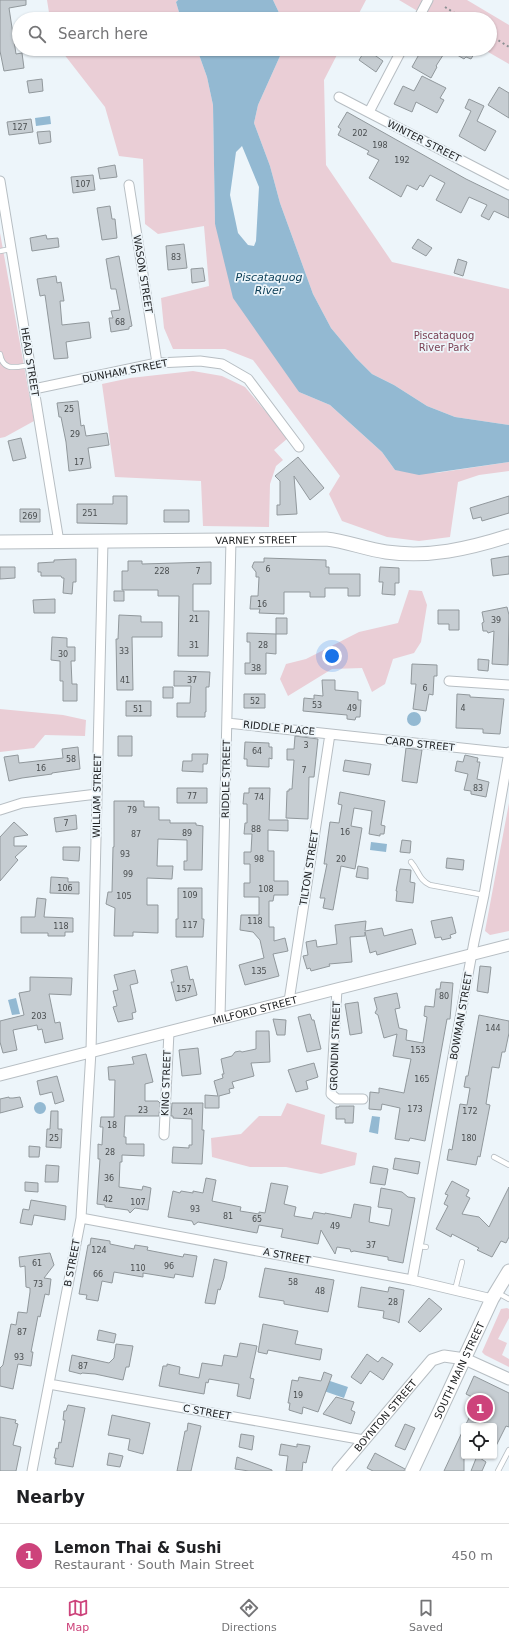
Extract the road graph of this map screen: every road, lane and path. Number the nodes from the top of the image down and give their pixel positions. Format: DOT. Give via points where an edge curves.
graph roads {
  1 [pos="428,0"];
  2 [pos="445,7"];
  3 [pos="422,12"];
  4 [pos="453,12"];
  5 [pos="497,40"];
  6 [pos="509,47"];
  7 [pos="398,56"];
  8 [pos="339,97"];
  9 [pos="369,112"];
  10 [pos="0,181"];
  11 [pos="130,185"];
  12 [pos="509,185"];
  13 [pos="11,249"];
  14 [pos="0,251"];
  15 [pos="0,354"];
  16 [pos="157,363"];
  17 [pos="30,365"];
  18 [pos="34,389"];
  19 [pos="299,447"];
  20 [pos="509,536"];
  21 [pos="232,539"];
  22 [pos="103,541"];
  23 [pos="0,542"];
  24 [pos="59,542"];
  25 [pos="449,681"];
  26 [pos="509,685"];
  27 [pos="227,723"];
  28 [pos="330,734"];
  29 [pos="509,753"];
  30 [pos="97,794"];
  31 [pos="0,810"];
  32 [pos="411,862"];
  33 [pos="484,895"];
  34 [pos="509,945"];
  35 [pos="472,955"];
  36 [pos="337,989"];
  37 [pos="289,1001"];
  38 [pos="220,1018"];
  39 [pos="169,1032"];
  40 [pos="91,1051"];
  41 [pos="0,1075"];
  42 [pos="363,1099"];
  43 [pos="164,1135"];
  44 [pos="494,1157"];
  45 [pos="509,1165"];
  46 [pos="81,1218"];
  47 [pos="462,1262"];
  48 [pos="509,1271"];
  49 [pos="412,1280"];
  50 [pos="455,1290"];
  51 [pos="494,1295"];
  52 [pos="509,1299"];
  53 [pos="465,1359"];
  54 [pos="509,1379"];
  55 [pos="49,1384"];
  56 [pos="364,1440"];
  57 [pos="509,1450"];
  58 [pos="32,1471"];
  59 [pos="338,1471"];
  60 [pos="412,1471"];
  61 [pos="498,1471"];
  1 -- 3 [label="street"];
  2 -- 4 [label="path"];
  5 -- 6 [label="path"];
  7 -- 9 [label="street"];
  8 -- 9 [label="street, WINTER STREET"];
  9 -- 12 [label="street, WINTER STREET"];
  10 -- 13 [label="street, HEAD STREET"];
  11 -- 16 [label="street, WASON STREET"];
  13 -- 14 [label="lane"];
  13 -- 17 [label="street, HEAD STREET"];
  15 -- 17 [label="lane" via="1,362 6,367"];
  16 -- 18 [label="street, DUNHAM STREET"];
  16 -- 19 [label="street, DUNHAM STREET" via="200,361 222,364 248,379"];
  17 -- 18 [label="street, HEAD STREET"];
  18 -- 24 [label="street, HEAD STREET"];
  20 -- 21 [label="main road, VARNEY STREET" via="459,550 419,554 383,552 326,539"];
  21 -- 22 [label="main road, VARNEY STREET"];
  21 -- 27 [label="street, RIDDLE STREET"];
  22 -- 24 [label="main road, VARNEY STREET"];
  22 -- 30 [label="street, WILLIAM STREET"];
  23 -- 24 [label="main road, VARNEY STREET"];
  25 -- 26 [label="street"];
  27 -- 28 [label="street, RIDDLE PLACE"];
  27 -- 38 [label="street, RIDDLE STREET"];
  28 -- 29 [label="street, CARD STREET"];
  28 -- 37 [label="street, TILTON STREET"];
  29 -- 33 [label="street, BOWMAN STREET"];
  30 -- 31 [label="street" via="22,803"];
  30 -- 40 [label="street, WILLIAM STREET"];
  32 -- 33 [label="lane" via="422,881 430,885"];
  33 -- 35 [label="street, BOWMAN STREET"];
  34 -- 35 [label="street, MILFORD STREET"];
  35 -- 36 [label="street, MILFORD STREET"];
  35 -- 49 [label="street, BOWMAN STREET" via="422,1246"];
  36 -- 37 [label="street, MILFORD STREET"];
  36 -- 42 [label="street, GRONDIN STREET" via="331,1094 336,1099"];
  37 -- 38 [label="street, MILFORD STREET"];
  38 -- 39 [label="street, MILFORD STREET"];
  39 -- 40 [label="street, MILFORD STREET"];
  39 -- 43 [label="street, KING STREET"];
  40 -- 41 [label="street, MILFORD STREET"];
  40 -- 46 [label="street, B STREET"];
  44 -- 45 [label="lane"];
  46 -- 49 [label="street, A STREET"];
  46 -- 55 [label="street, B STREET"];
  47 -- 50 [label="lane"];
  48 -- 51 [label="main road, SOUTH MAIN STREET"];
  49 -- 50 [label="street, A STREET"];
  50 -- 51 [label="street, A STREET"];
  51 -- 52 [label="lane"];
  51 -- 53 [label="main road, SOUTH MAIN STREET"];
  53 -- 54 [label="street"];
  53 -- 56 [label="street, BOYNTON STREET" via="444,1356 432,1360"];
  53 -- 60 [label="main road, SOUTH MAIN STREET"];
  55 -- 56 [label="street, C STREET"];
  55 -- 58 [label="street, B STREET"];
  56 -- 59 [label="street, BOYNTON STREET"];
  57 -- 61 [label="lane"];
}
